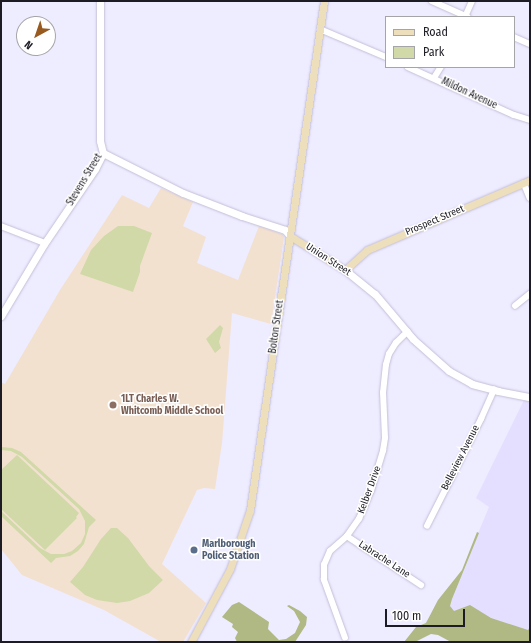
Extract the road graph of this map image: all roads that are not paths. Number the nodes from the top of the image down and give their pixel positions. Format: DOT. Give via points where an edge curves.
graph roads {
  1 [pos="100,1"];
  2 [pos="324,1"];
  3 [pos="432,1"];
  4 [pos="472,1"];
  5 [pos="464,16"];
  6 [pos="466,16"];
  7 [pos="320,29"];
  8 [pos="515,37"];
  9 [pos="530,44"];
  10 [pos="385,57"];
  11 [pos="410,68"];
  12 [pos="440,68"];
  13 [pos="434,78"];
  14 [pos="530,120"];
  15 [pos="103,153"];
  16 [pos="527,182"];
  17 [pos="530,198"];
  18 [pos="1,226"];
  19 [pos="290,236"];
  20 [pos="45,243"];
  21 [pos="345,270"];
  22 [pos="530,294"];
  23 [pos="515,306"];
  24 [pos="1,316"];
  25 [pos="407,332"];
  26 [pos="494,390"];
  27 [pos="530,397"];
  28 [pos="427,526"];
  29 [pos="347,536"];
  30 [pos="421,585"];
  31 [pos="345,638"];
  32 [pos="191,642"];
  1 -- 15 [label="street, Stevens Street" via="100,141"];
  2 -- 7 [label="main road, Bolton Street"];
  3 -- 5 [label="street"];
  4 -- 6 [label="street"];
  7 -- 10 [label="street"];
  7 -- 19 [label="main road, Bolton Street"];
  8 -- 9 [label="street"];
  11 -- 13 [label="street, Mildon Avenue"];
  12 -- 13 [label="street"];
  13 -- 14 [label="street, Mildon Avenue"];
  15 -- 19 [label="street, Union Street" via="183,193 285,230"];
  15 -- 20 [label="street, Stevens Street"];
  16 -- 17 [label="street"];
  16 -- 21 [label="main road, Prospect Street" via="367,250"];
  18 -- 20 [label="street"];
  19 -- 21 [label="main road, Union Street"];
  19 -- 32 [label="main road, Bolton Street" via="250,510 230,569"];
  20 -- 24 [label="street, Stevens Street"];
  21 -- 25 [label="street, Union Street" via="374,294"];
  22 -- 23 [label="street"];
  25 -- 26 [label="street, Union Street" via="438,362 461,379"];
  25 -- 29 [label="street, Kelber Drive" via="393,349 386,365 383,393 385,438 379,467 365,508"];
  26 -- 27 [label="street, Union Street"];
  26 -- 28 [label="street, Belleview Avenue"];
  29 -- 30 [label="street, Labrache Lane"];
  29 -- 31 [label="street, Kelber Drive" via="330,551 323,572"];
}
